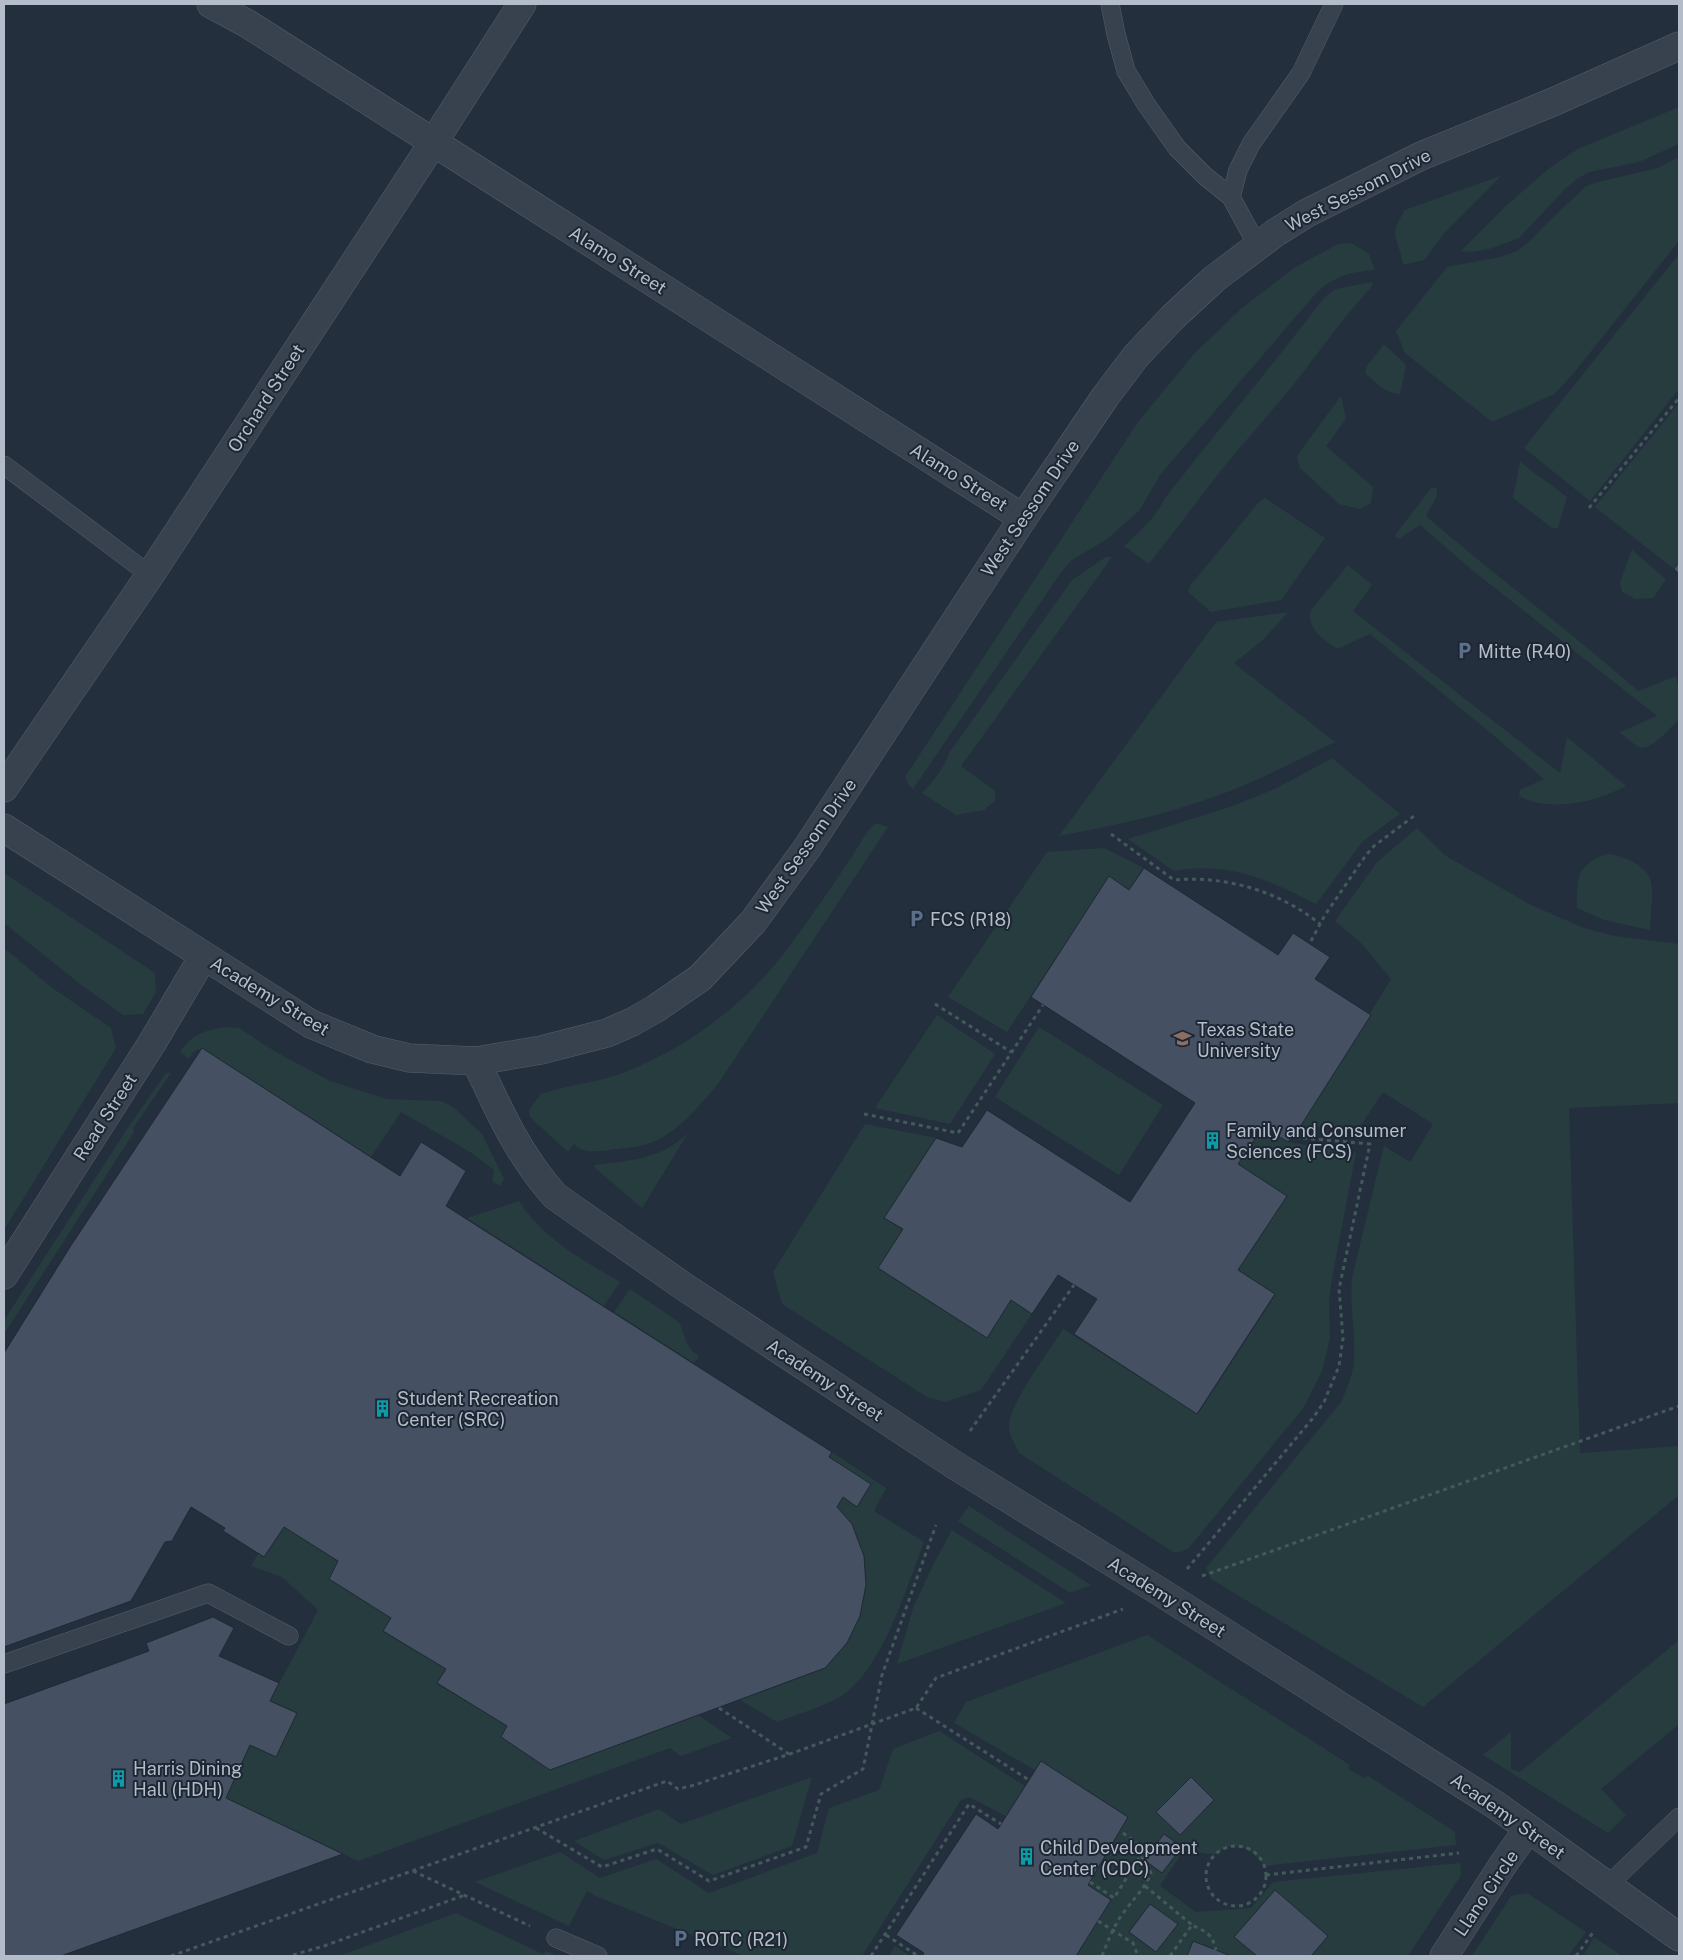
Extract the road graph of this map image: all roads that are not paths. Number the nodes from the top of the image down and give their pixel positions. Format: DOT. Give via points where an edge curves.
graph roads {
  1 [pos="211,4"];
  2 [pos="522,4"];
  3 [pos="1110,4"];
  4 [pos="1334,4"];
  5 [pos="1679,46"];
  6 [pos="433,143"];
  7 [pos="1231,197"];
  8 [pos="1257,245"];
  9 [pos="4,465"];
  10 [pos="1024,518"];
  11 [pos="150,575"];
  12 [pos="4,788"];
  13 [pos="4,828"];
  14 [pos="204,957"];
  15 [pos="476,1061"];
  16 [pos="4,1275"];
  17 [pos="288,1636"];
  18 [pos="4,1664"];
  19 [pos="1679,1817"];
  20 [pos="1528,1829"];
  21 [pos="1608,1885"];
  22 [pos="1679,1937"];
  23 [pos="556,1938"];
  24 [pos="598,1956"];
  25 [pos="1444,1956"];
  1 -- 6 [label="street, Alamo Street" via="248,24"];
  2 -- 6 [label="street, Orchard Street"];
  3 -- 7 [label="lane" via="1126,71 1146,104 1177,148"];
  4 -- 7 [label="lane" via="1301,73 1238,170"];
  5 -- 8 [label="street, West Sessom Drive" via="1421,156 1307,212"];
  6 -- 10 [label="street, Alamo Street"];
  6 -- 11 [label="street, Orchard Street"];
  7 -- 8 [label="lane"];
  8 -- 10 [label="street, West Sessom Drive" via="1214,279 1136,356"];
  9 -- 11 [label="lane"];
  10 -- 15 [label="street, West Sessom Drive" via="807,848 753,922 700,978 664,1004 607,1033 541,1050"];
  11 -- 12 [label="street, Orchard Street"];
  13 -- 14 [label="street, Academy Street"];
  14 -- 15 [label="street, Academy Street" via="311,1024 338,1037 409,1058"];
  14 -- 16 [label="street, Read Street"];
  15 -- 20 [label="street, Academy Street" via="508,1131 539,1179 555,1196 683,1286 947,1461 1162,1593"];
  17 -- 18 [label="lane" via="208,1592"];
  19 -- 21 [label="lane"];
  20 -- 21 [label="street, Academy Street"];
  20 -- 25 [label="street, Llano Circle"];
  21 -- 22 [label="street, Academy Street"];
  23 -- 24 [label="lane"];
}
